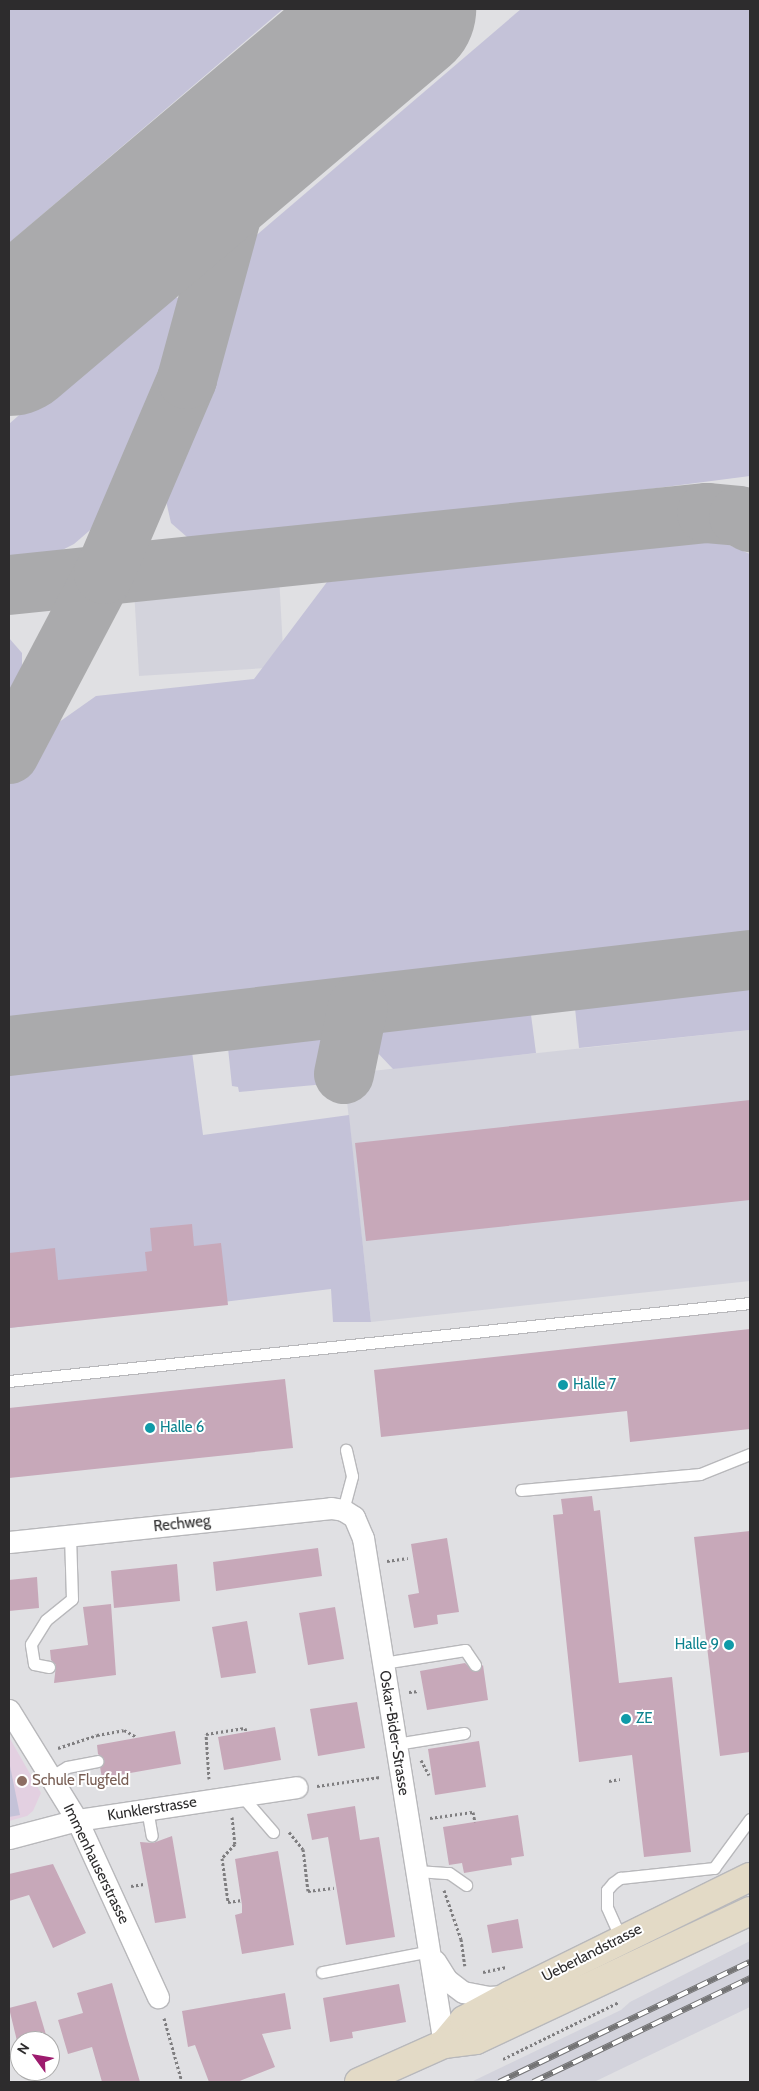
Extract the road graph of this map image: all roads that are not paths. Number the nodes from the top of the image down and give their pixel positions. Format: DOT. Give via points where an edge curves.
graph roads {
  1 [pos="750,1303"];
  2 [pos="9,1381"];
  3 [pos="346,1450"];
  4 [pos="750,1454"];
  5 [pos="521,1490"];
  6 [pos="348,1513"];
  7 [pos="70,1535"];
  8 [pos="9,1542"];
  9 [pos="382,1663"];
  10 [pos="475,1665"];
  11 [pos="50,1667"];
  12 [pos="9,1710"];
  13 [pos="464,1733"];
  14 [pos="396,1744"];
  15 [pos="96,1761"];
  16 [pos="52,1776"];
  17 [pos="297,1786"];
  18 [pos="227,1797"];
  19 [pos="147,1810"];
  20 [pos="750,1819"];
  21 [pos="77,1820"];
  22 [pos="273,1832"];
  23 [pos="152,1836"];
  24 [pos="9,1838"];
  25 [pos="417,1871"];
  26 [pos="750,1877"];
  27 [pos="466,1885"];
  28 [pos="750,1911"];
  29 [pos="620,1939"];
  30 [pos="431,1952"];
  31 [pos="635,1968"];
  32 [pos="322,1972"];
  33 [pos="510,1995"];
  34 [pos="158,1996"];
  35 [pos="444,2044"];
  36 [pos="359,2082"];
  1 -- 2 [label="lane"];
  3 -- 6 [label="lane" via="352,1476"];
  4 -- 5 [label="lane" via="700,1474"];
  6 -- 7 [label="street, Rechweg" via="331,1508"];
  6 -- 9 [label="street, Oskar-Bider-Strasse" via="362,1538"];
  7 -- 8 [label="street, Rechweg"];
  7 -- 11 [label="lane" via="72,1599 46,1620 31,1644 34,1664"];
  9 -- 10 [label="lane" via="465,1650"];
  9 -- 14 [label="street, Oskar-Bider-Strasse"];
  12 -- 16 [label="street, Immenhauserstrasse"];
  13 -- 14 [label="lane"];
  14 -- 25 [label="street, Oskar-Bider-Strasse"];
  15 -- 16 [label="lane" via="67,1767"];
  16 -- 21 [label="street, Immenhauserstrasse"];
  17 -- 18 [label="street, Kunklerstrasse"];
  18 -- 19 [label="street, Kunklerstrasse"];
  18 -- 22 [label="lane"];
  19 -- 21 [label="street, Kunklerstrasse"];
  19 -- 23 [label="lane"];
  20 -- 29 [label="lane" via="714,1868 620,1878 613,1883 608,1890 607,1907"];
  21 -- 24 [label="street, Kunklerstrasse"];
  21 -- 34 [label="street, Immenhauserstrasse"];
  25 -- 27 [label="lane" via="449,1872"];
  25 -- 30 [label="street, Oskar-Bider-Strasse"];
  26 -- 29 [label="main road, Ueberlandstrasse"];
  28 -- 31 [label="main road, Ueberlandstrasse"];
  29 -- 31 [label="lane"];
  29 -- 33 [label="main road, Ueberlandstrasse"];
  30 -- 32 [label="lane"];
  30 -- 33 [label="street, Oskar-Bider-Strasse" via="447,1980 463,1992 488,1997"];
  30 -- 35 [label="street, Oskar-Bider-Strasse"];
  31 -- 35 [label="main road, Ueberlandstrasse" via="476,2040"];
  33 -- 35 [label="main road, Ueberlandstrasse" via="464,2020"];
  35 -- 36 [label="main road, Ueberlandstrasse"];
}
